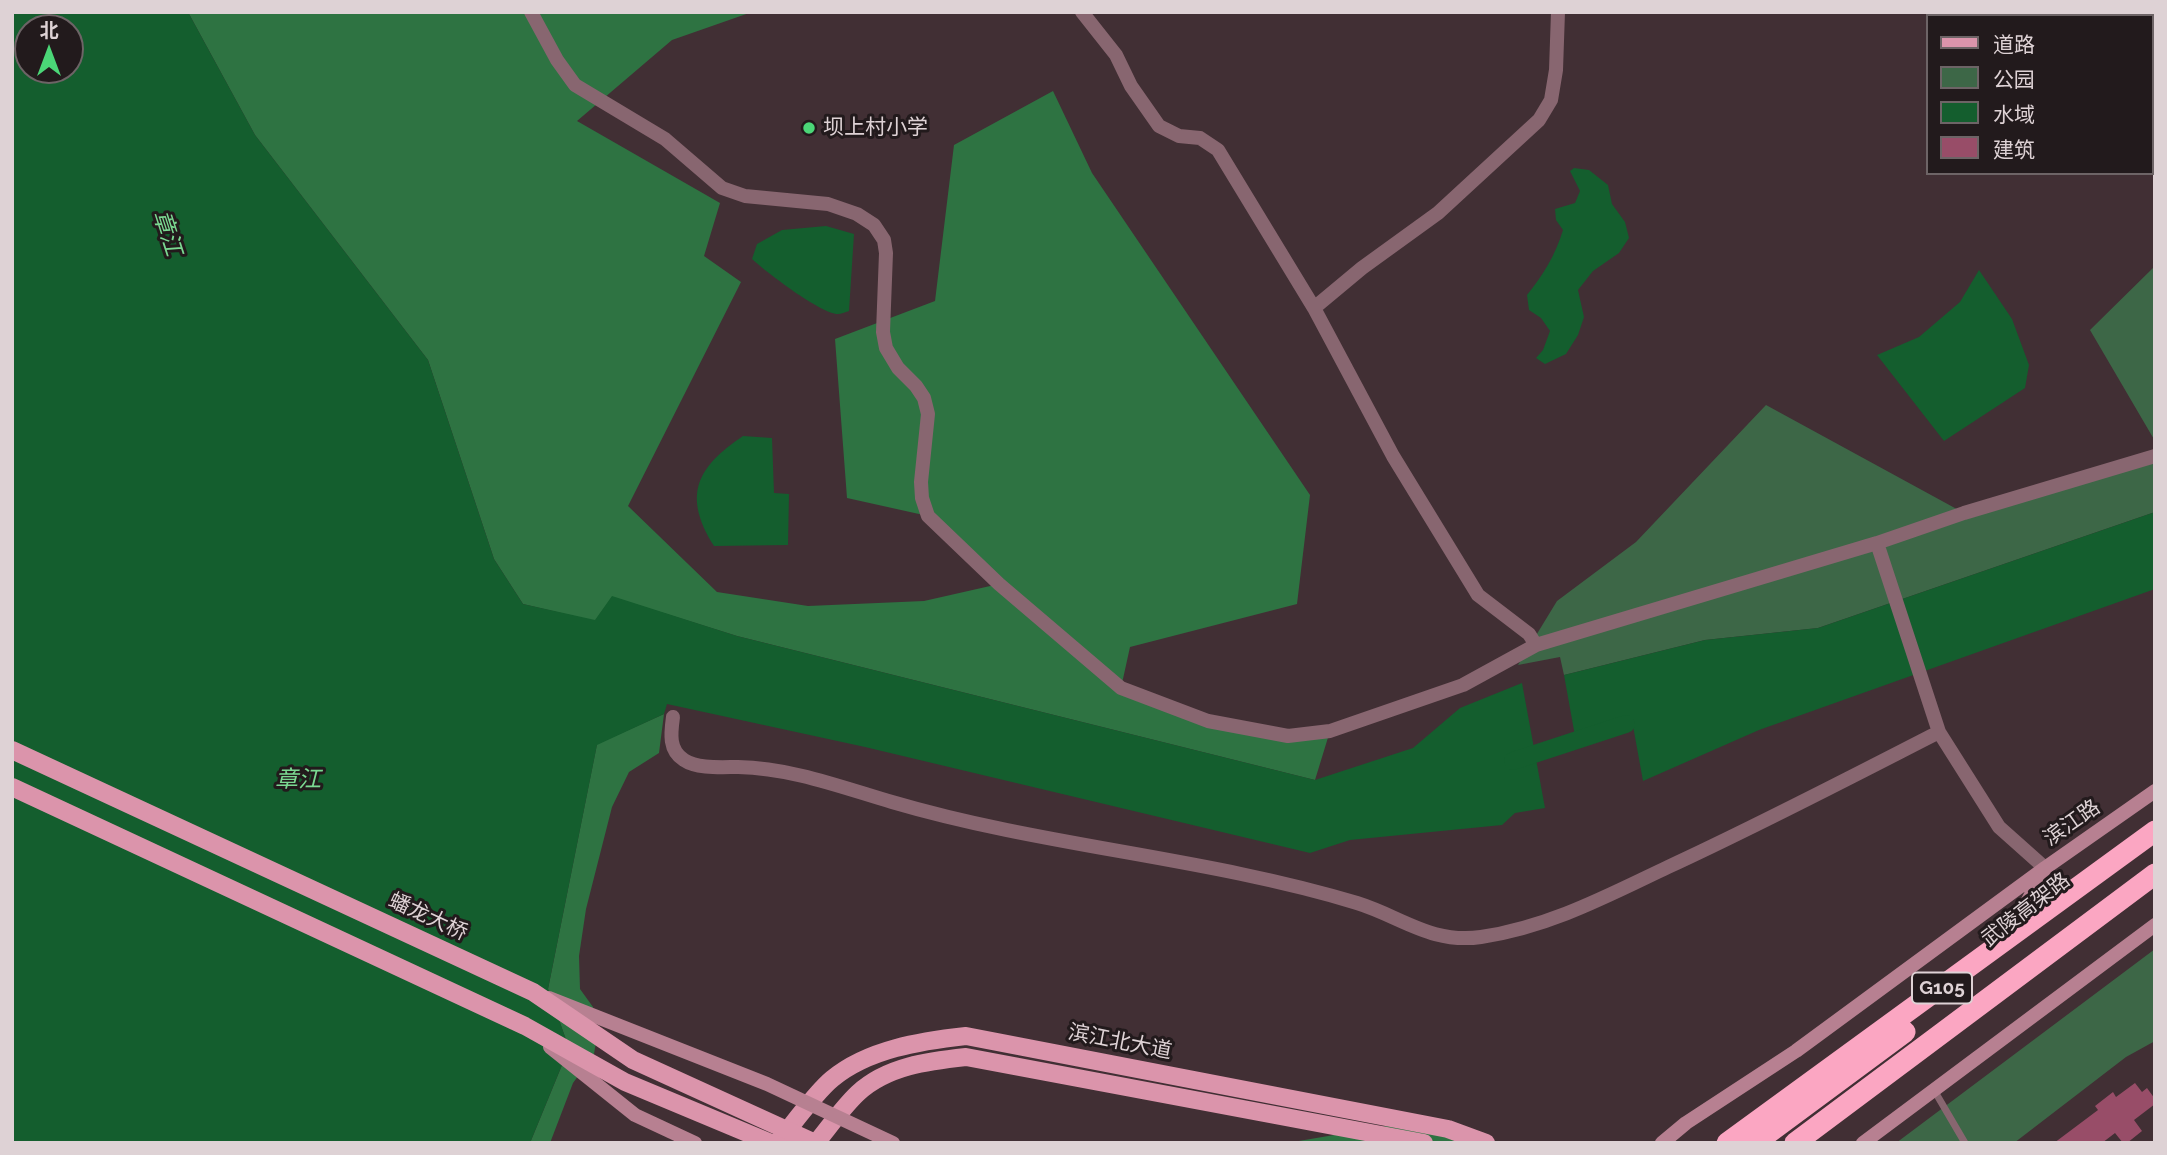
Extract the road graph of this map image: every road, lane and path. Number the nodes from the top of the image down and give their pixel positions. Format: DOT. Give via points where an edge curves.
graph roads {
  1 [pos="531,12"];
  2 [pos="1082,12"];
  3 [pos="1558,12"];
  4 [pos="1314,308"];
  5 [pos="2155,456"];
  6 [pos="1877,543"];
  7 [pos="1536,645"];
  8 [pos="673,717"];
  9 [pos="1939,732"];
  10 [pos="12,750"];
  11 [pos="12,787"];
  12 [pos="2155,791"];
  13 [pos="2155,831"];
  14 [pos="2155,838"];
  15 [pos="2045,868"];
  16 [pos="2155,874"];
  17 [pos="2155,925"];
  18 [pos="2008,939"];
  19 [pos="533,992"];
  20 [pos="525,1026"];
  21 [pos="1934,1090"];
  22 [pos="695,1143"];
  23 [pos="771,1143"];
  24 [pos="778,1143"];
  25 [pos="816,1143"];
  26 [pos="893,1143"];
  27 [pos="1424,1143"];
  28 [pos="1486,1143"];
  29 [pos="1661,1143"];
  30 [pos="1727,1143"];
  31 [pos="1755,1143"];
  32 [pos="1795,1143"];
  33 [pos="1813,1143"];
  34 [pos="1863,1143"];
  35 [pos="1965,1143"];
  1 -- 7 [label="street" via="575,85 665,139 722,188 745,196 828,204 874,225 886,253 886,348 924,398 928,414 921,482 929,516 999,584 1121,688 1208,721 1288,736 1330,731 1463,685"];
  2 -- 4 [label="street" via="1116,55 1159,126 1179,136 1200,138 1218,150"];
  3 -- 4 [label="street" via="1551,100 1539,120 1438,213"];
  4 -- 7 [label="street" via="1393,456 1478,595 1529,634"];
  5 -- 6 [label="street"];
  6 -- 7 [label="street"];
  6 -- 9 [label="street"];
  8 -- 9 [label="street" via="670,739 687,763 799,774 1009,830 1248,874 1360,904 1437,937 1479,937 1555,920 1754,827"];
  9 -- 15 [label="street" via="1999,827"];
  10 -- 19 [label="main road, 蟠龙大桥, bridge"];
  11 -- 20 [label="main road"];
  12 -- 15 [label="street, 滨江路"];
  13 -- 18 [label="highway, G105"];
  14 -- 31 [label="highway, 武陵高架路" via="2052,924"];
  15 -- 18 [label="street, 滨江路"];
  15 -- 29 [label="street" via="1796,1051"];
  16 -- 32 [label="highway"];
  16 -- 33 [label="highway, G105"];
  17 -- 21 [label="street"];
  18 -- 30 [label="highway, G105"];
  19 -- 25 [label="main road, 蟠龙大桥, bridge" via="634,1060"];
  19 -- 26 [label="street, bridge" via="767,1084"];
  20 -- 22 [label="street" via="635,1115"];
  20 -- 23 [label="main road" via="625,1082"];
  21 -- 34 [label="street"];
  21 -- 35 [label="lane"];
  24 -- 28 [label="main road, 滨江北大道" via="831,1079 896,1048 966,1036 1448,1129"];
  25 -- 27 [label="main road, 滨江北大道" via="859,1092 887,1074 924,1062 966,1057"];
}
